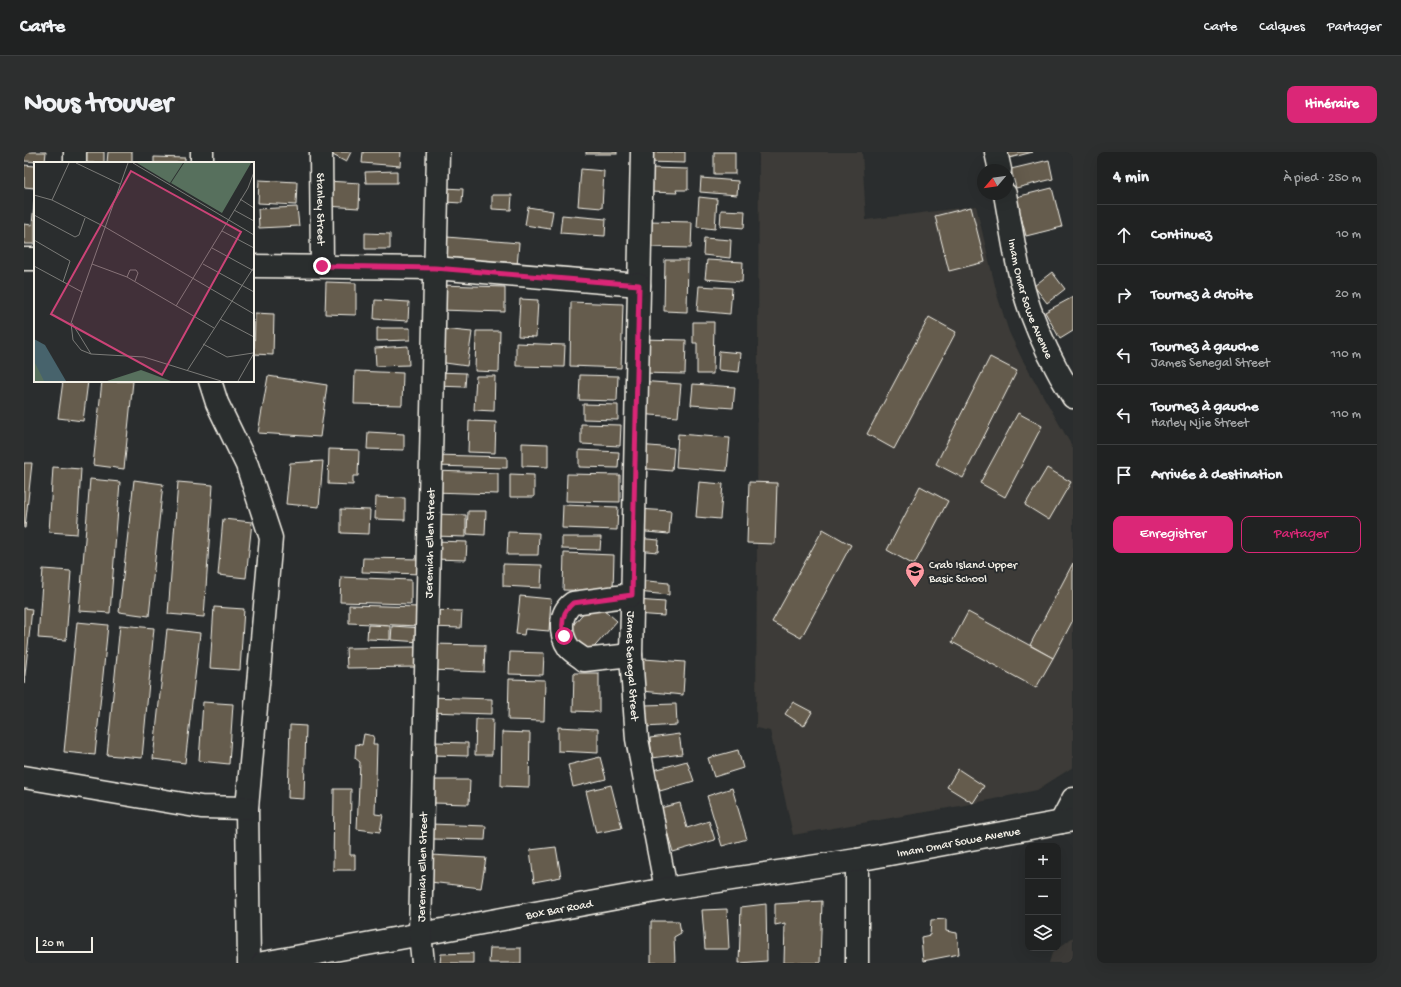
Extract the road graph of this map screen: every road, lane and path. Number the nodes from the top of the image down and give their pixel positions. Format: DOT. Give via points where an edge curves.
graph roads {
  1 [pos="321,152"];
  2 [pos="438,152"];
  3 [pos="642,152"];
  4 [pos="996,152"];
  5 [pos="999,164"];
  6 [pos="1006,200"];
  7 [pos="254,266"];
  8 [pos="322,266"];
  9 [pos="435,268"];
  10 [pos="639,285"];
  11 [pos="210,382"];
  12 [pos="1073,398"];
  13 [pos="632,595"];
  14 [pos="631,655"];
  15 [pos="24,777"];
  16 [pos="1073,799"];
  17 [pos="247,808"];
  18 [pos="1067,821"];
  19 [pos="856,860"];
  20 [pos="666,889"];
  21 [pos="420,934"];
  22 [pos="249,963"];
  23 [pos="263,963"];
  24 [pos="423,963"];
  25 [pos="857,963"];
  1 -- 8 [label="street, Stanley Street"];
  2 -- 9 [label="street, Jeremiah Ellen Street"];
  3 -- 10 [label="street, James Senegal Street"];
  4 -- 5 [label="street"];
  6 -- 12 [label="street, Imam Omar Sowe Avenue" via="1030,309 1045,346"];
  7 -- 8 [label="street"];
  8 -- 9 [label="street"];
  9 -- 10 [label="street"];
  9 -- 21 [label="street, Jeremiah Ellen Street"];
  10 -- 13 [label="street, James Senegal Street"];
  11 -- 17 [label="street" via="217,403 247,465 270,538"];
  13 -- 14 [label="street, James Senegal Street"];
  13 -- 14 [label="street" via="573,603 567,608 561,623 570,649 584,660"];
  14 -- 20 [label="street, James Senegal Street" via="637,739"];
  15 -- 17 [label="street" via="201,807"];
  16 -- 18 [label="street, Imam Omar Sowe Avenue"];
  17 -- 22 [label="street"];
  18 -- 19 [label="street, Imam Omar Sowe Avenue"];
  19 -- 20 [label="street, Box Bar Road"];
  19 -- 25 [label="street"];
  20 -- 21 [label="street, Box Bar Road"];
  21 -- 23 [label="street, Box Bar Road"];
  21 -- 24 [label="street, Jeremiah Ellen Street"];
}
